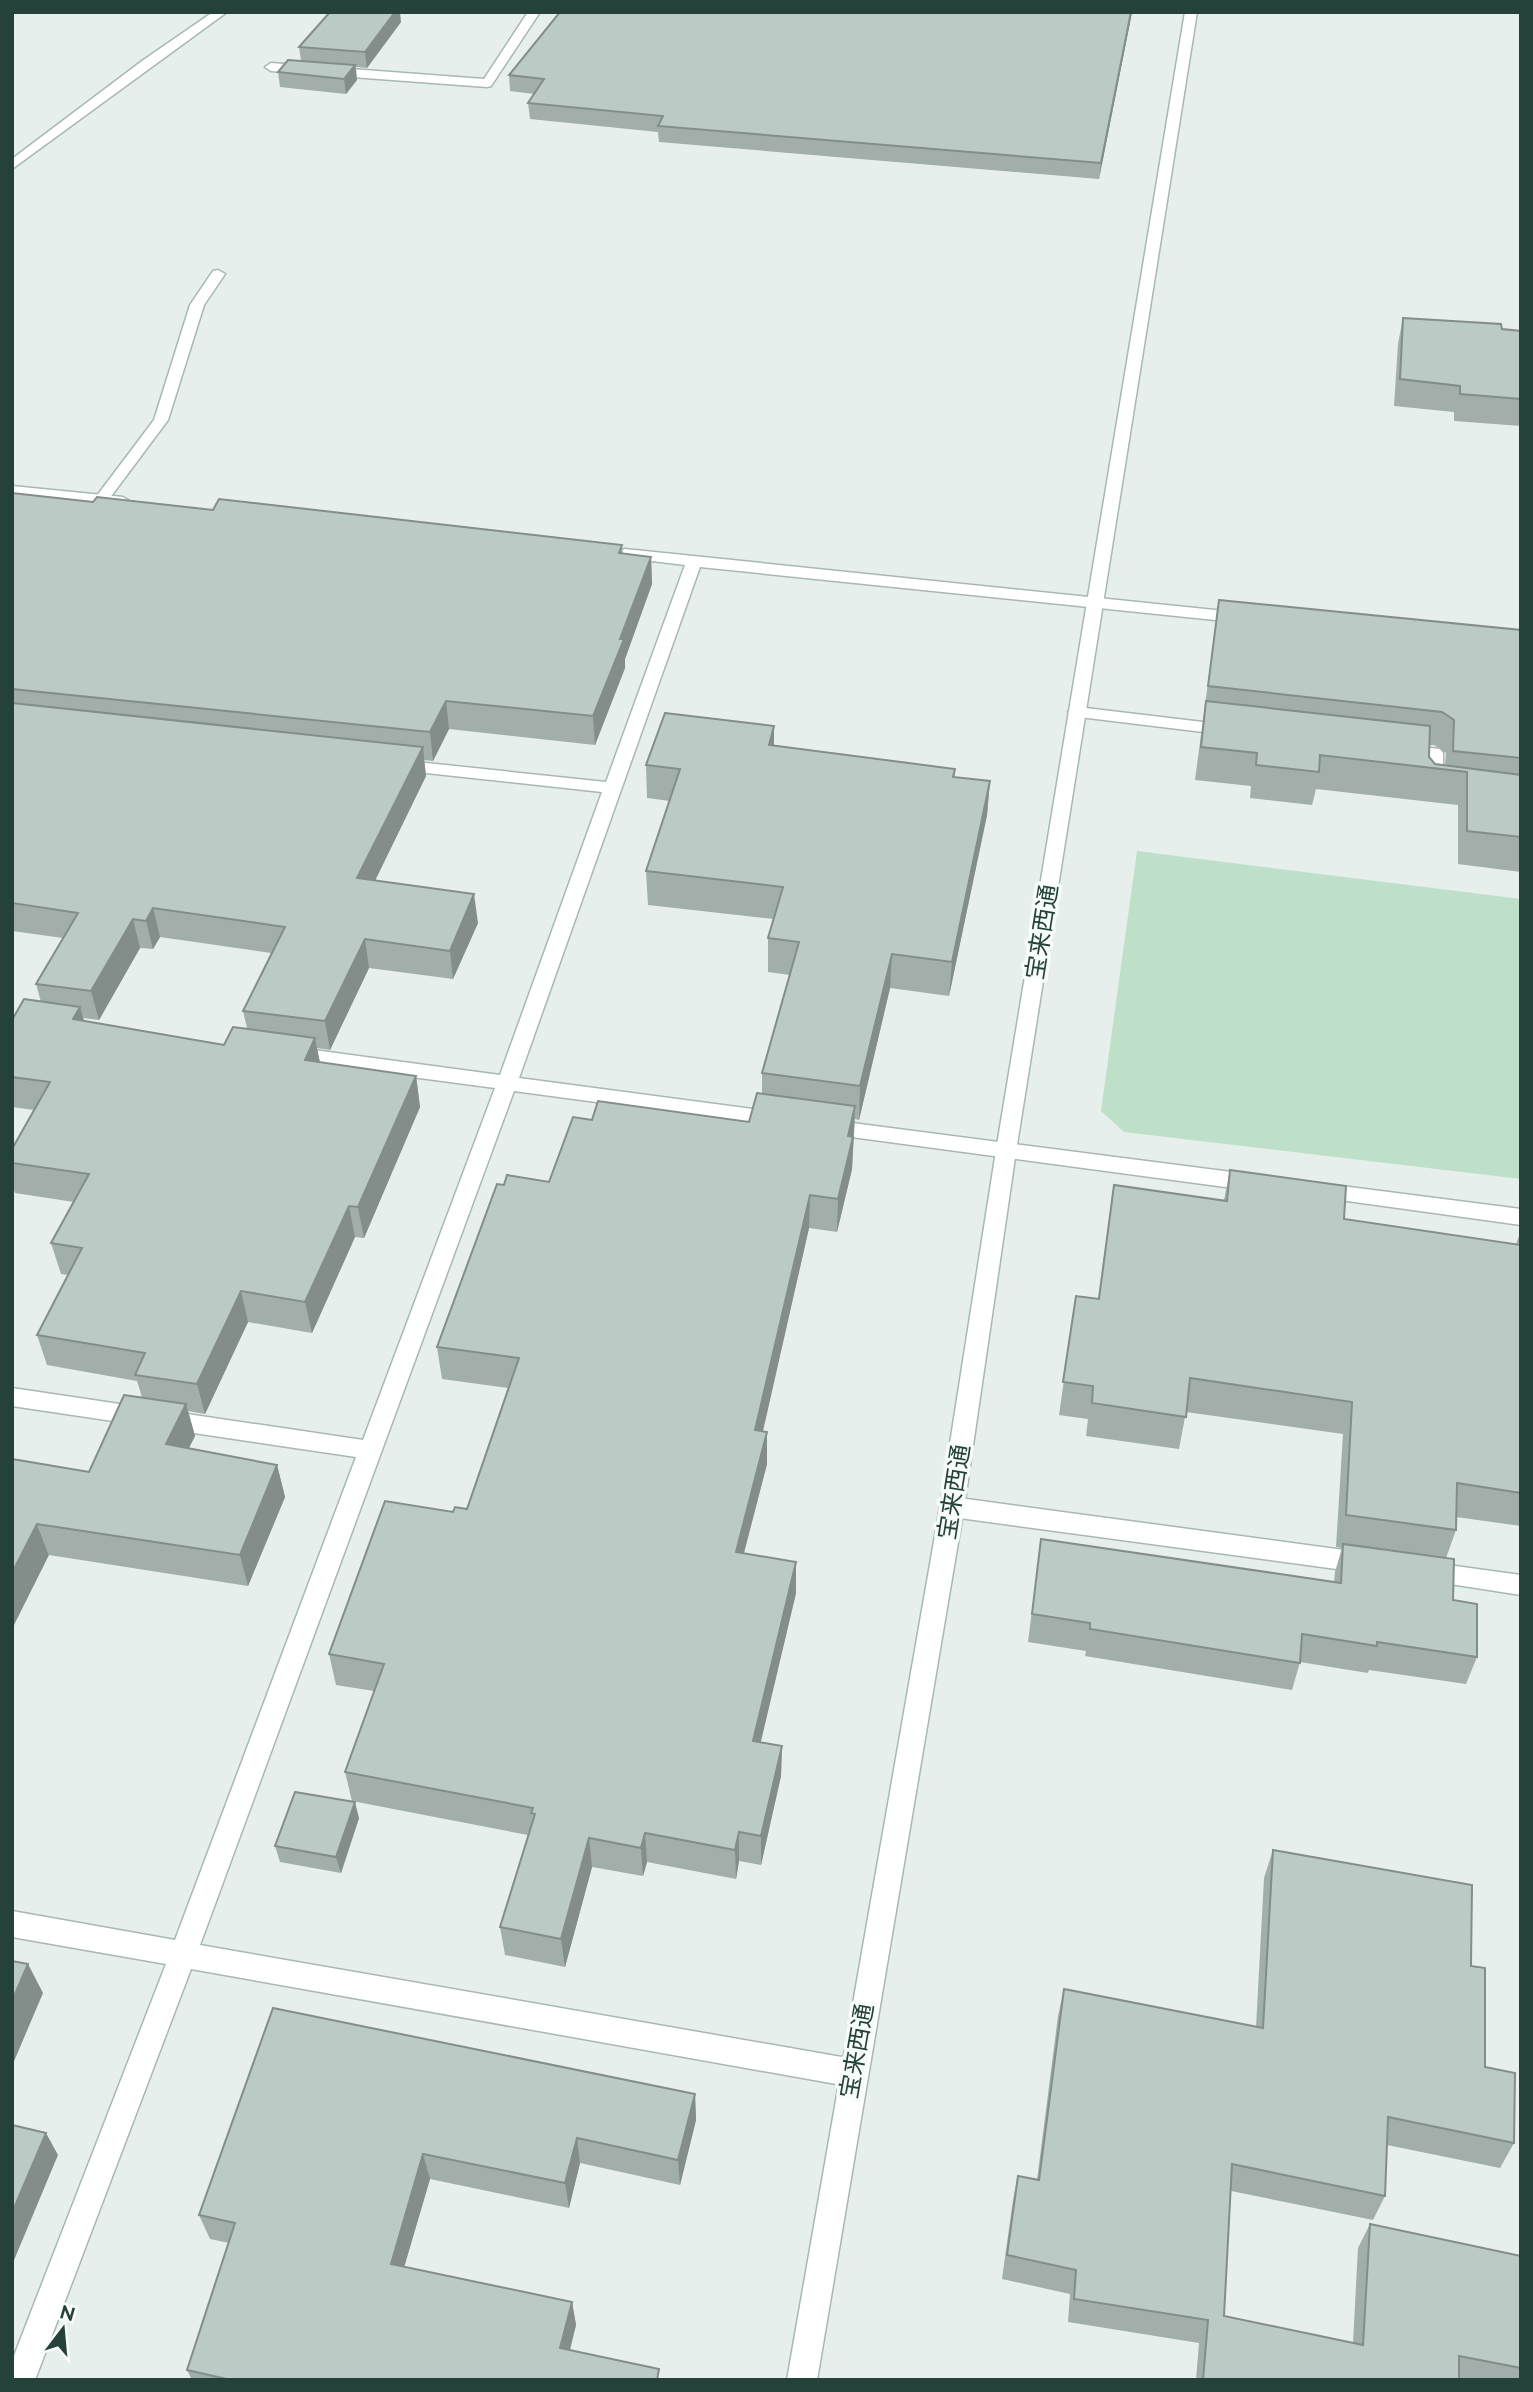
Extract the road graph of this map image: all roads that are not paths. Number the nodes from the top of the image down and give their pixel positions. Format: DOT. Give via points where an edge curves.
graph roads {
  1 [pos="221,12"];
  2 [pos="534,12"];
  3 [pos="1191,12"];
  4 [pos="271,67"];
  5 [pos="12,165"];
  6 [pos="218,274"];
  7 [pos="12,491"];
  8 [pos="101,500"];
  9 [pos="143,504"];
  10 [pos="611,553"];
  11 [pos="694,561"];
  12 [pos="1095,603"];
  13 [pos="1260,620"];
  14 [pos="1077,712"];
  15 [pos="1242,731"];
  16 [pos="1379,747"];
  17 [pos="380,763"];
  18 [pos="612,788"];
  19 [pos="1446,792"];
  20 [pos="273,1052"];
  21 [pos="507,1083"];
  22 [pos="1006,1151"];
  23 [pos="1277,1186"];
  24 [pos="1304,1189"];
  25 [pos="1521,1217"];
  26 [pos="12,1397"];
  27 [pos="371,1450"];
  28 [pos="952,1507"];
  29 [pos="1382,1566"];
  30 [pos="1410,1569"];
  31 [pos="1521,1585"];
  32 [pos="12,1924"];
  33 [pos="183,1954"];
  34 [pos="853,2074"];
  35 [pos="20,2380"];
  36 [pos="802,2380"];
  1 -- 5 [label="street"];
  2 -- 4 [label="street" via="486,83"];
  3 -- 12 [label="street, 宝来西通"];
  6 -- 8 [label="street" via="197,305 161,420"];
  7 -- 8 [label="street"];
  8 -- 9 [label="street"];
  10 -- 11 [label="street"];
  11 -- 12 [label="street"];
  11 -- 18 [label="street"];
  12 -- 13 [label="street"];
  12 -- 14 [label="street, 宝来西通"];
  14 -- 15 [label="street"];
  14 -- 22 [label="street, 宝来西通"];
  16 -- 19 [label="street" via="1434,754 1433,790"];
  17 -- 18 [label="street"];
  18 -- 21 [label="street"];
  20 -- 21 [label="street"];
  21 -- 22 [label="street"];
  21 -- 27 [label="street"];
  22 -- 23 [label="street"];
  22 -- 28 [label="street, 宝来西通"];
  24 -- 25 [label="street"];
  26 -- 27 [label="street"];
  27 -- 33 [label="street"];
  28 -- 29 [label="street"];
  28 -- 34 [label="street, 宝来西通"];
  30 -- 31 [label="street"];
  32 -- 33 [label="street"];
  33 -- 34 [label="street"];
  33 -- 35 [label="street"];
  34 -- 36 [label="street, 宝来西通"];
}
